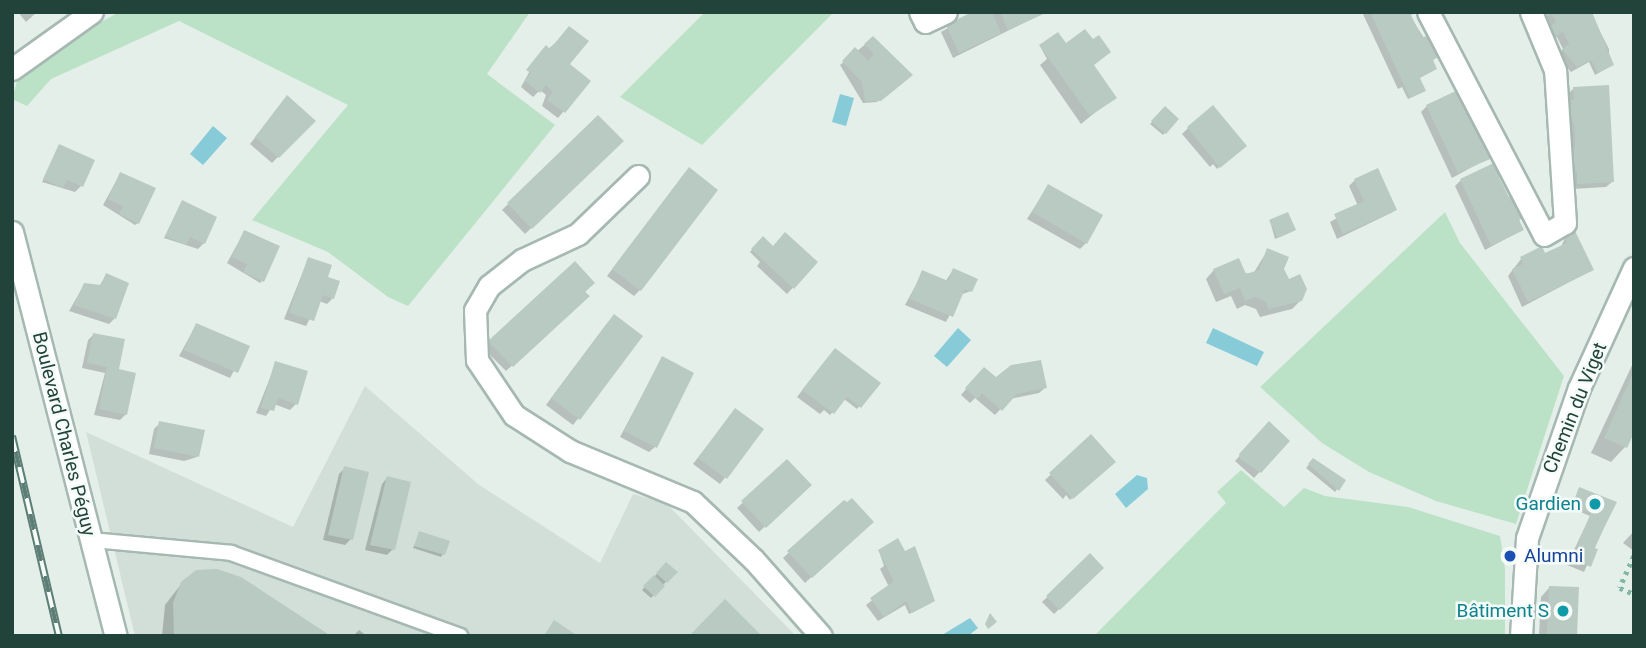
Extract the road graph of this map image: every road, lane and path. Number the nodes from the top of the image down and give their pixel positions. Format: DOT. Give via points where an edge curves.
graph roads {
  1 [pos="92,12"];
  2 [pos="920,12"];
  3 [pos="946,12"];
  4 [pos="1429,12"];
  5 [pos="1531,12"];
  6 [pos="12,69"];
  7 [pos="638,176"];
  8 [pos="12,232"];
  9 [pos="1634,268"];
  10 [pos="92,540"];
  11 [pos="1634,556"];
  12 [pos="1634,594"];
  13 [pos="116,636"];
  14 [pos="460,636"];
  15 [pos="821,636"];
  16 [pos="1521,636"];
  1 -- 6 [label="street"];
  2 -- 3 [label="street" via="925,22"];
  4 -- 5 [label="street" via="1544,235 1565,223 1555,70"];
  7 -- 15 [label="street" via="578,234 522,260 489,286 475,310 477,360 514,415 570,451 693,502 754,560"];
  8 -- 10 [label="street, Boulevard Charles Péguy"];
  9 -- 16 [label="street, Chemin du Viget" via="1579,388 1527,538"];
  10 -- 13 [label="street, Boulevard Charles Péguy"];
  10 -- 14 [label="lane" via="231,552"];
  11 -- 12 [label="path" via="1620,588"];
}
